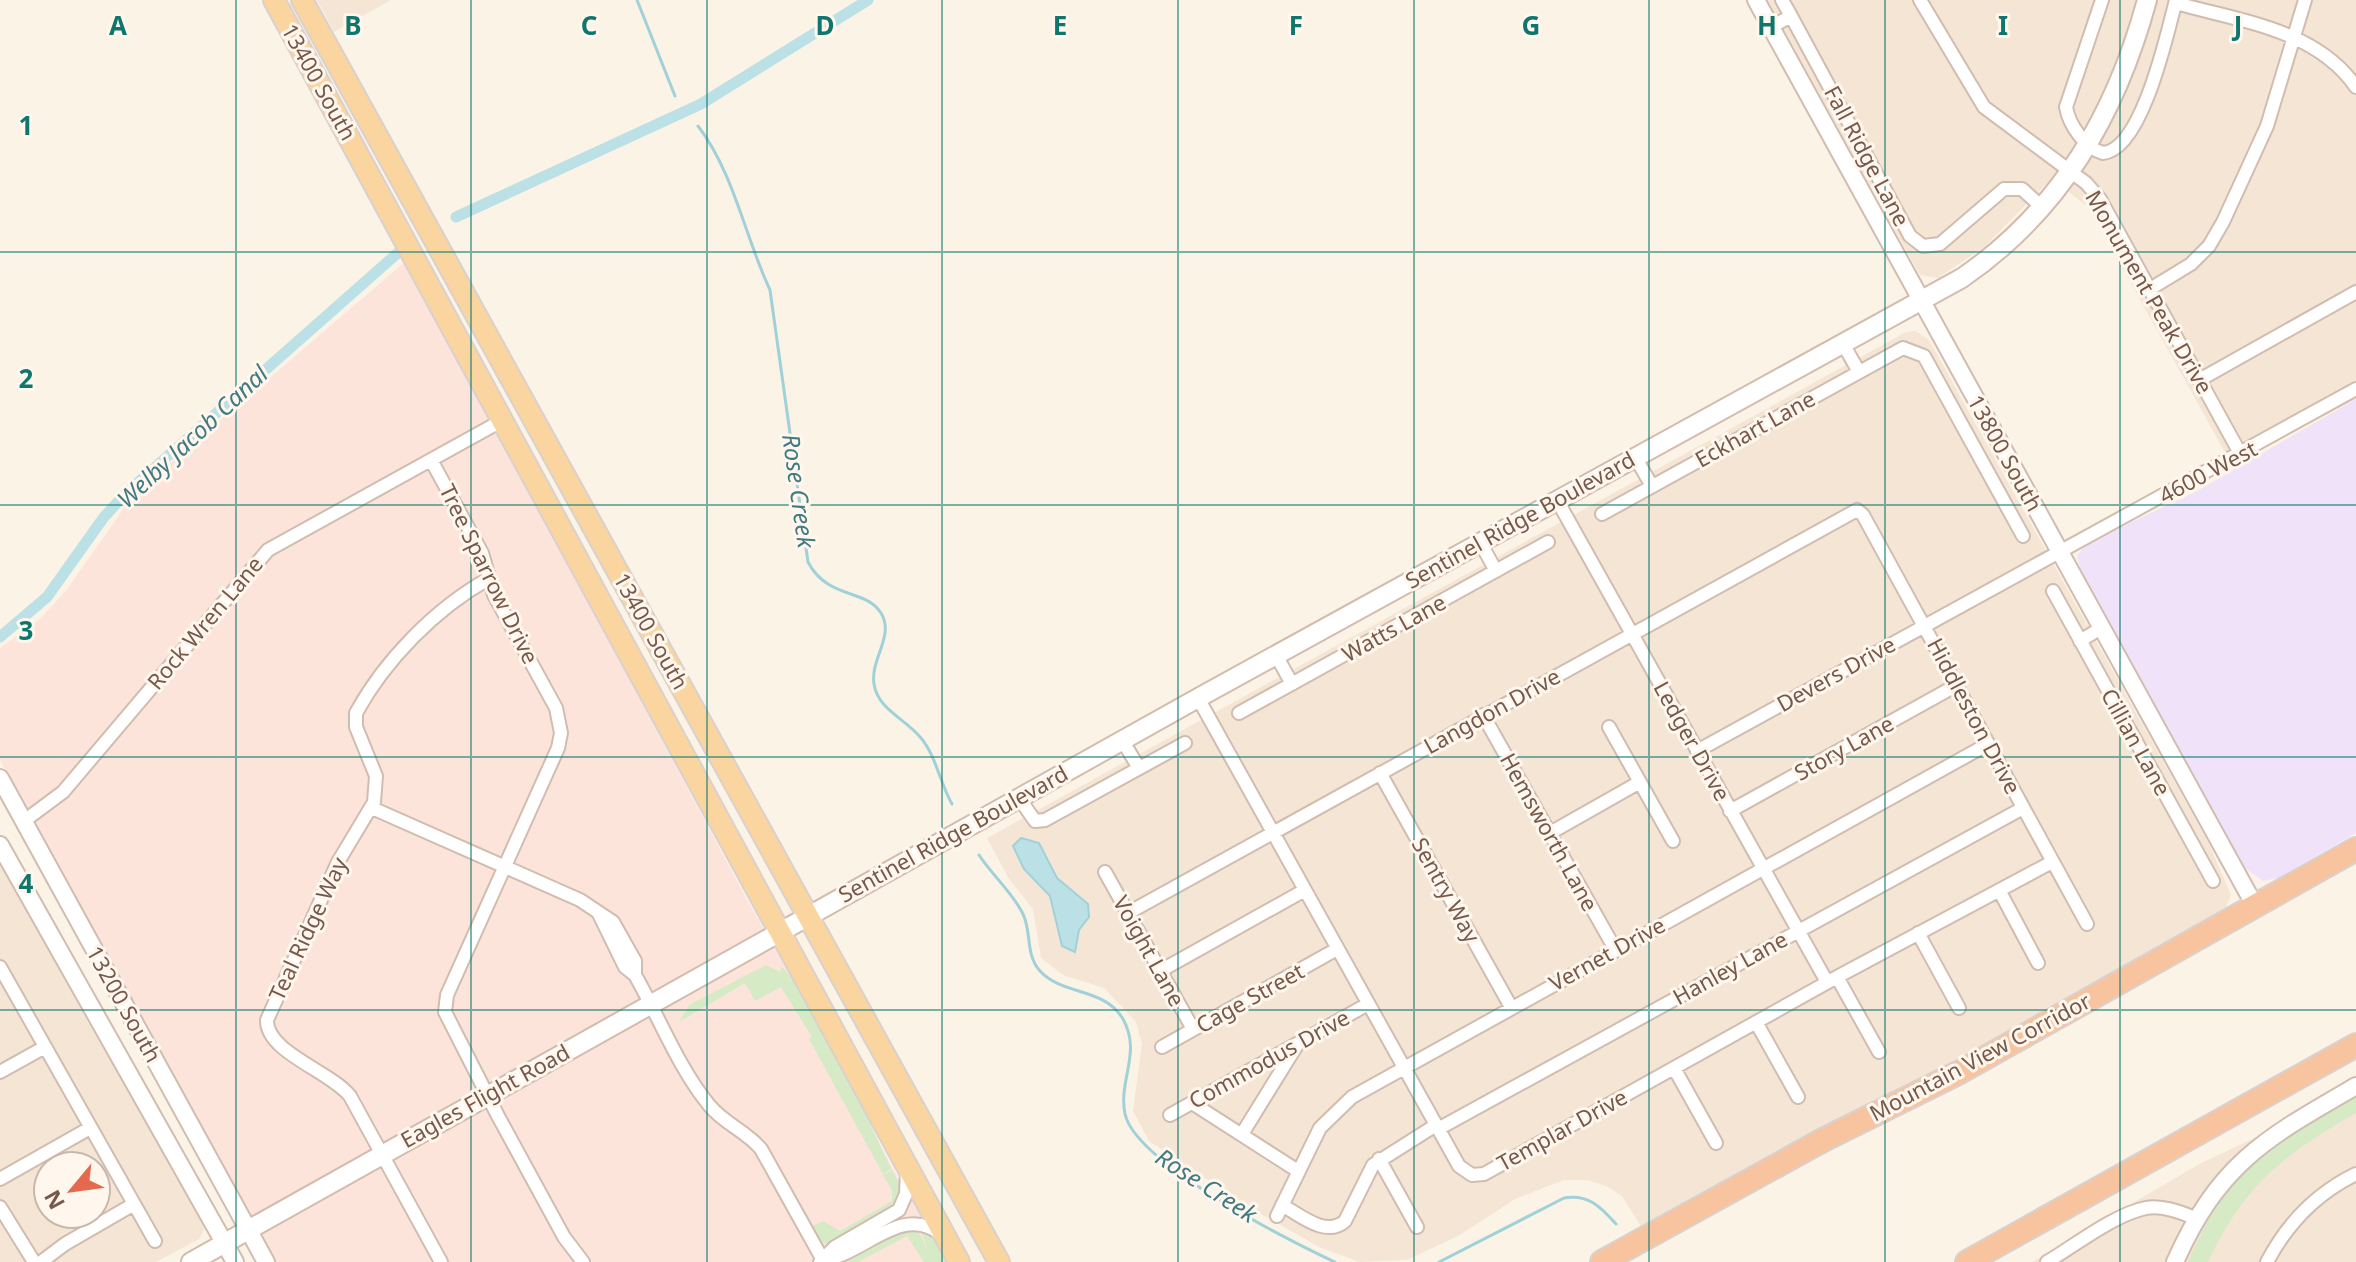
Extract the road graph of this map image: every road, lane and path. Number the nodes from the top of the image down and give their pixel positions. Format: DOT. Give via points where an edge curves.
graph roads {
  1 [pos="274,0"];
  2 [pos="302,0"];
  3 [pos="1756,0"];
  4 [pos="1782,0"];
  5 [pos="1920,0"];
  6 [pos="2102,0"];
  7 [pos="2147,0"];
  8 [pos="2305,0"];
  9 [pos="2176,1"];
  10 [pos="1791,16"];
  11 [pos="1771,27"];
  12 [pos="2295,37"];
  13 [pos="2356,87"];
  14 [pos="2089,146"];
  15 [pos="2071,171"];
  16 [pos="2043,208"];
  17 [pos="2150,289"];
  18 [pos="2356,292"];
  19 [pos="1921,300"];
  20 [pos="1842,342"];
  21 [pos="1859,372"];
  22 [pos="2201,379"];
  23 [pos="1968,386"];
  24 [pos="2356,389"];
  25 [pos="1947,398"];
  26 [pos="503,420"];
  27 [pos="2241,455"];
  28 [pos="1635,457"];
  29 [pos="431,460"];
  30 [pos="2016,474"];
  31 [pos="1652,486"];
  32 [pos="1995,486"];
  33 [pos="1557,500"];
  34 [pos="1857,510"];
  35 [pos="1602,514"];
  36 [pos="2023,536"];
  37 [pos="1480,542"];
  38 [pos="1548,542"];
  39 [pos="2059,552"];
  40 [pos="1496,571"];
  41 [pos="488,579"];
  42 [pos="2053,591"];
  43 [pos="1925,624"];
  44 [pos="2101,628"];
  45 [pos="1631,633"];
  46 [pos="2080,641"];
  47 [pos="1276,655"];
  48 [pos="1292,684"];
  49 [pos="1957,685"];
  50 [pos="1198,698"];
  51 [pos="1239,713"];
  52 [pos="1483,715"];
  53 [pos="1609,727"];
  54 [pos="1122,740"];
  55 [pos="1185,743"];
  56 [pos="1988,744"];
  57 [pos="1697,751"];
  58 [pos="1139,768"];
  59 [pos="1380,773"];
  60 [pos="0,778"];
  61 [pos="1640,782"];
  62 [pos="1019,798"];
  63 [pos="372,808"];
  64 [pos="2023,808"];
  65 [pos="1730,811"];
  66 [pos="24,821"];
  67 [pos="2214,832"];
  68 [pos="1273,833"];
  69 [pos="1550,833"];
  70 [pos="1673,841"];
  71 [pos="2192,844"];
  72 [pos="0,845"];
  73 [pos="2356,849"];
  74 [pos="2052,862"];
  75 [pos="505,867"];
  76 [pos="1763,869"];
  77 [pos="1105,872"];
  78 [pos="2213,881"];
  79 [pos="1305,890"];
  80 [pos="1999,890"];
  81 [pos="2255,906"];
  82 [pos="1128,913"];
  83 [pos="808,915"];
  84 [pos="2087,924"];
  85 [pos="780,930"];
  86 [pos="1797,931"];
  87 [pos="1918,933"];
  88 [pos="1337,949"];
  89 [pos="1615,949"];
  90 [pos="2038,963"];
  91 [pos="1,971"];
  92 [pos="1160,971"];
  93 [pos="1832,980"];
  94 [pos="651,1003"];
  95 [pos="1368,1004"];
  96 [pos="1511,1007"];
  97 [pos="1959,1008"];
  98 [pos="1756,1022"];
  99 [pos="1193,1029"];
  100 [pos="1298,1043"];
  101 [pos="2356,1045"];
  102 [pos="45,1047"];
  103 [pos="1162,1047"];
  104 [pos="1879,1052"];
  105 [pos="1404,1068"];
  106 [pos="1674,1068"];
  107 [pos="0,1072"];
  108 [pos="2356,1086"];
  109 [pos="487,1095"];
  110 [pos="1798,1097"];
  111 [pos="1192,1103"];
  112 [pos="1170,1115"];
  113 [pos="1437,1127"];
  114 [pos="90,1128"];
  115 [pos="1242,1134"];
  116 [pos="1716,1143"];
  117 [pos="382,1154"];
  118 [pos="1379,1159"];
  119 [pos="908,1164"];
  120 [pos="1298,1171"];
  121 [pos="2356,1174"];
  122 [pos="0,1179"];
  123 [pos="134,1204"];
  124 [pos="0,1207"];
  125 [pos="1279,1211"];
  126 [pos="2195,1218"];
  127 [pos="1417,1227"];
  128 [pos="248,1230"];
  129 [pos="13,1232"];
  130 [pos="0,1239"];
  131 [pos="947,1239"];
  132 [pos="155,1241"];
  133 [pos="225,1243"];
  134 [pos="2068,1250"];
  135 [pos="822,1261"];
  136 [pos="34,1262"];
  137 [pos="41,1262"];
  138 [pos="191,1262"];
  139 [pos="235,1262"];
  140 [pos="266,1262"];
  141 [pos="441,1262"];
  142 [pos="583,1262"];
  143 [pos="959,1262"];
  144 [pos="999,1262"];
  145 [pos="1602,1262"];
  146 [pos="1967,1262"];
  147 [pos="2047,1262"];
  148 [pos="2075,1262"];
  149 [pos="2175,1262"];
  150 [pos="2267,1262"];
  1 -- 26 [label="main road, 13400 South"];
  2 -- 83 [label="main road, 13400 South"];
  3 -- 11 [label="street, 13800 South"];
  4 -- 10 [label="street, Fall Ridge Lane"];
  5 -- 15 [label="street, Monument Peak Drive" via="1984,107"];
  6 -- 14 [label="street" via="2087,54 2066,101 2068,116"];
  7 -- 14 [label="main road, Sentinel Ridge Boulevard" via="2125,70"];
  8 -- 12 [label="street"];
  9 -- 12 [label="street"];
  9 -- 14 [label="street" via="2155,76 2125,141 2108,153"];
  10 -- 11 [label="street"];
  10 -- 16 [label="street, Fall Ridge Lane" via="1910,236 1923,246 1940,244 2004,189 2022,189"];
  11 -- 19 [label="street, 13800 South"];
  12 -- 13 [label="street" via="2325,53"];
  12 -- 17 [label="street" via="2267,126 2217,235 2191,264"];
  14 -- 15 [label="main road, Sentinel Ridge Boulevard"];
  15 -- 16 [label="main road, Sentinel Ridge Boulevard"];
  15 -- 17 [label="street, Monument Peak Drive" via="2100,199"];
  16 -- 19 [label="main road, Sentinel Ridge Boulevard" via="1979,266"];
  17 -- 22 [label="street, Monument Peak Drive"];
  18 -- 22 [label="street"];
  19 -- 20 [label="main road, Sentinel Ridge Boulevard"];
  19 -- 23 [label="street, 13800 South"];
  20 -- 21 [label="street"];
  20 -- 28 [label="main road, Sentinel Ridge Boulevard"];
  21 -- 25 [label="street, Eckhart Lane" via="1903,348 1914,349 1924,356"];
  21 -- 31 [label="street, Eckhart Lane"];
  22 -- 27 [label="street, Monument Peak Drive"];
  23 -- 25 [label="street"];
  23 -- 30 [label="street, 13800 South"];
  24 -- 27 [label="street, 4600 West"];
  25 -- 32 [label="street"];
  26 -- 29 [label="street, Rock Wren Lane"];
  26 -- 85 [label="main road, 13400 South"];
  27 -- 39 [label="street, 4600 West"];
  28 -- 31 [label="street"];
  28 -- 33 [label="main road, Sentinel Ridge Boulevard"];
  29 -- 41 [label="street, Tree Sparrow Drive" via="482,553"];
  29 -- 66 [label="street, Rock Wren Lane" via="263,555 63,792"];
  30 -- 32 [label="street"];
  30 -- 39 [label="street, 13800 South"];
  31 -- 35 [label="street, Eckhart Lane"];
  32 -- 36 [label="street"];
  33 -- 37 [label="main road, Sentinel Ridge Boulevard"];
  33 -- 45 [label="street, Ledger Drive"];
  34 -- 43 [label="street, Hiddleston Drive"];
  34 -- 45 [label="street, Langdon Drive"];
  37 -- 40 [label="street"];
  37 -- 47 [label="main road, Sentinel Ridge Boulevard"];
  38 -- 40 [label="street, Watts Lane"];
  39 -- 43 [label="street, Devers Drive"];
  39 -- 44 [label="street, 13800 South"];
  40 -- 48 [label="street, Watts Lane"];
  41 -- 63 [label="street" via="450,602 423,628 356,713 356,727 376,776"];
  41 -- 75 [label="street, Tree Sparrow Drive" via="560,725 558,748"];
  42 -- 46 [label="street, Cillian Lane"];
  43 -- 49 [label="street, Hiddleston Drive"];
  43 -- 57 [label="street, Devers Drive"];
  44 -- 46 [label="street"];
  44 -- 67 [label="street, 13800 South"];
  45 -- 52 [label="street, Langdon Drive"];
  45 -- 57 [label="street, Ledger Drive"];
  46 -- 71 [label="street, Cillian Lane"];
  47 -- 48 [label="street"];
  47 -- 50 [label="main road, Sentinel Ridge Boulevard"];
  48 -- 51 [label="street, Watts Lane"];
  49 -- 56 [label="street, Hiddleston Drive"];
  49 -- 65 [label="street, Story Lane"];
  50 -- 54 [label="main road, Sentinel Ridge Boulevard"];
  50 -- 68 [label="street, Templar Drive"];
  52 -- 59 [label="street, Langdon Drive"];
  52 -- 69 [label="street, Hemsworth Lane"];
  53 -- 61 [label="street"];
  54 -- 58 [label="street"];
  54 -- 62 [label="main road, Sentinel Ridge Boulevard"];
  55 -- 58 [label="street"];
  56 -- 64 [label="street, Hiddleston Drive"];
  56 -- 76 [label="street, Vernet Drive"];
  57 -- 65 [label="street, Ledger Drive"];
  58 -- 62 [label="street" via="1045,820 1035,821"];
  59 -- 68 [label="street, Langdon Drive"];
  59 -- 96 [label="street, Sentry Way"];
  60 -- 66 [label="street, 13200 South"];
  61 -- 69 [label="street"];
  61 -- 70 [label="street"];
  62 -- 83 [label="main road, Sentinel Ridge Boulevard"];
  63 -- 75 [label="street"];
  63 -- 117 [label="street, Teal Ridge Way" via="338,862 266,1025 275,1043 345,1090"];
  64 -- 74 [label="street, Hiddleston Drive"];
  64 -- 86 [label="street, Hanley Lane"];
  65 -- 76 [label="street, Ledger Drive"];
  66 -- 128 [label="street, 13200 South"];
  67 -- 71 [label="street"];
  67 -- 81 [label="street, 13800 South"];
  68 -- 79 [label="street, Templar Drive"];
  68 -- 82 [label="street, Langdon Drive"];
  69 -- 89 [label="street, Hemsworth Lane"];
  71 -- 78 [label="street, Cillian Lane"];
  72 -- 133 [label="street, 13200 South"];
  73 -- 81 [label="highway, Mountain View Corridor"];
  74 -- 80 [label="street, Templar Drive"];
  74 -- 84 [label="street, Hiddleston Drive"];
  75 -- 94 [label="street" via="580,900 599,914 625,967"];
  75 -- 109 [label="street, Tree Sparrow Drive" via="446,1000 447,1019"];
  76 -- 86 [label="street, Ledger Drive"];
  76 -- 89 [label="street, Vernet Drive"];
  77 -- 82 [label="street, Voight Lane"];
  79 -- 88 [label="street, Templar Drive"];
  79 -- 92 [label="street"];
  80 -- 87 [label="street, Templar Drive"];
  80 -- 90 [label="street"];
  81 -- 145 [label="highway, Mountain View Corridor" via="1960,1072 1823,1140"];
  82 -- 92 [label="street, Voight Lane"];
  83 -- 85 [label="main road, Sentinel Ridge Boulevard"];
  83 -- 144 [label="main road, 13400 South"];
  85 -- 94 [label="main road, Eagles Flight Road"];
  85 -- 119 [label="main road, 13400 South"];
  86 -- 93 [label="street, Ledger Drive"];
  86 -- 113 [label="street, Hanley Lane"];
  87 -- 93 [label="street, Templar Drive"];
  87 -- 97 [label="street"];
  88 -- 95 [label="street, Templar Drive"];
  88 -- 99 [label="street, Cage Street"];
  89 -- 96 [label="street, Vernet Drive"];
  91 -- 102 [label="street"];
  92 -- 99 [label="street, Voight Lane"];
  93 -- 98 [label="street, Templar Drive"];
  93 -- 104 [label="street, Ledger Drive"];
  94 -- 109 [label="main road, Eagles Flight Road"];
  94 -- 135 [label="street" via="706,1101 761,1149"];
  95 -- 100 [label="street, Commodus Drive"];
  95 -- 105 [label="street, Templar Drive"];
  96 -- 105 [label="street, Vernet Drive"];
  98 -- 106 [label="street, Templar Drive"];
  98 -- 110 [label="street"];
  99 -- 103 [label="street, Cage Street"];
  100 -- 111 [label="street, Commodus Drive"];
  100 -- 115 [label="street"];
  101 -- 146 [label="highway"];
  102 -- 107 [label="street"];
  102 -- 114 [label="street"];
  105 -- 113 [label="street, Templar Drive"];
  105 -- 120 [label="street, Vernet Drive" via="1332,1113"];
  106 -- 113 [label="street, Templar Drive" via="1480,1175 1459,1166"];
  106 -- 116 [label="street"];
  108 -- 126 [label="street" via="2257,1147"];
  109 -- 117 [label="main road, Eagles Flight Road"];
  109 -- 142 [label="street, Tree Sparrow Drive" via="564,1237"];
  111 -- 112 [label="street, Commodus Drive"];
  111 -- 115 [label="street"];
  113 -- 118 [label="street, Hanley Lane"];
  114 -- 122 [label="street"];
  114 -- 123 [label="street"];
  115 -- 120 [label="street"];
  117 -- 128 [label="main road, Eagles Flight Road"];
  117 -- 141 [label="street"];
  118 -- 125 [label="street, Hanley Lane" via="1337,1227 1325,1228"];
  118 -- 127 [label="street"];
  119 -- 131 [label="main road, 13400 South"];
  119 -- 135 [label="street" via="899,1210 835,1247"];
  120 -- 125 [label="street, Vernet Drive"];
  121 -- 150 [label="street" via="2299,1216"];
  123 -- 132 [label="street"];
  123 -- 137 [label="street"];
  124 -- 129 [label="street"];
  126 -- 134 [label="street" via="2147,1208"];
  126 -- 149 [label="street"];
  128 -- 133 [label="main road, Eagles Flight Road"];
  128 -- 140 [label="street, 13200 South"];
  129 -- 130 [label="street"];
  129 -- 136 [label="street"];
  131 -- 135 [label="street" via="928,1224 906,1223 841,1258"];
  131 -- 143 [label="main road, 13400 South"];
  133 -- 138 [label="main road, Eagles Flight Road"];
  133 -- 139 [label="street, 13200 South"];
  134 -- 147 [label="street"];
  134 -- 148 [label="street"];
}
